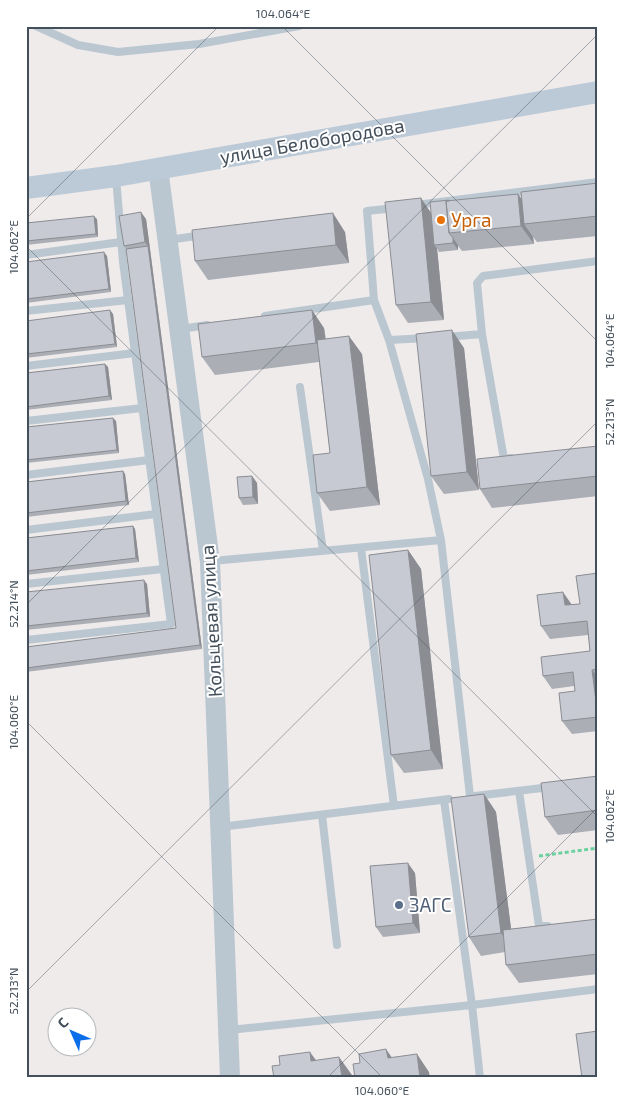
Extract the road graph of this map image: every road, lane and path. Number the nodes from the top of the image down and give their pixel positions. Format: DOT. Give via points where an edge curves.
graph roads {
  1 [pos="36,26"];
  2 [pos="299,26"];
  3 [pos="598,92"];
  4 [pos="158,168"];
  5 [pos="116,176"];
  6 [pos="598,182"];
  7 [pos="26,188"];
  8 [pos="207,234"];
  9 [pos="168,240"];
  10 [pos="121,242"];
  11 [pos="26,254"];
  12 [pos="598,261"];
  13 [pos="128,300"];
  14 [pos="374,300"];
  15 [pos="26,311"];
  16 [pos="257,317"];
  17 [pos="218,323"];
  18 [pos="179,329"];
  19 [pos="482,334"];
  20 [pos="389,340"];
  21 [pos="135,353"];
  22 [pos="26,366"];
  23 [pos="300,387"];
  24 [pos="142,408"];
  25 [pos="26,421"];
  26 [pos="523,457"];
  27 [pos="149,460"];
  28 [pos="26,475"];
  29 [pos="156,514"];
  30 [pos="26,530"];
  31 [pos="441,540"];
  32 [pos="361,548"];
  33 [pos="323,551"];
  34 [pos="210,562"];
  35 [pos="164,569"];
  36 [pos="26,584"];
  37 [pos="26,640"];
  38 [pos="558,786"];
  39 [pos="519,790"];
  40 [pos="470,796"];
  41 [pos="444,800"];
  42 [pos="394,806"];
  43 [pos="322,815"];
  44 [pos="220,826"];
  45 [pos="598,848"];
  46 [pos="529,857"];
  47 [pos="559,925"];
  48 [pos="337,945"];
  49 [pos="598,989"];
  50 [pos="472,1005"];
  51 [pos="228,1030"];
  52 [pos="230,1078"];
  53 [pos="480,1078"];
  1 -- 2 [label="lane" via="78,45 118,52 199,44"];
  3 -- 4 [label="main road, улица Белобородова"];
  4 -- 5 [label="main road, улица Белобородова"];
  4 -- 9 [label="street, Кольцевая улица"];
  5 -- 7 [label="main road, улица Белобородова"];
  5 -- 10 [label="lane"];
  6 -- 14 [label="lane" via="367,211"];
  8 -- 9 [label="lane"];
  9 -- 18 [label="street, Кольцевая улица"];
  10 -- 11 [label="lane"];
  10 -- 13 [label="lane"];
  12 -- 19 [label="lane" via="483,276 477,283"];
  13 -- 15 [label="lane"];
  13 -- 21 [label="lane"];
  14 -- 16 [label="lane"];
  14 -- 20 [label="lane"];
  17 -- 18 [label="lane"];
  18 -- 34 [label="street, Кольцевая улица"];
  19 -- 20 [label="lane"];
  19 -- 26 [label="lane" via="504,459"];
  20 -- 31 [label="lane" via="428,479"];
  21 -- 22 [label="lane"];
  21 -- 24 [label="lane"];
  23 -- 33 [label="lane"];
  24 -- 25 [label="lane"];
  24 -- 27 [label="lane"];
  27 -- 28 [label="lane"];
  27 -- 29 [label="lane"];
  29 -- 30 [label="lane"];
  29 -- 35 [label="lane"];
  31 -- 32 [label="lane"];
  31 -- 40 [label="lane"];
  32 -- 33 [label="lane"];
  32 -- 42 [label="lane"];
  33 -- 34 [label="lane"];
  34 -- 44 [label="street, Кольцевая улица"];
  35 -- 36 [label="lane"];
  35 -- 37 [label="lane" via="171,624"];
  38 -- 39 [label="lane"];
  39 -- 40 [label="lane"];
  39 -- 46 [label="lane"];
  40 -- 41 [label="lane"];
  41 -- 42 [label="lane"];
  41 -- 50 [label="lane"];
  42 -- 43 [label="lane"];
  43 -- 44 [label="lane"];
  43 -- 48 [label="lane"];
  44 -- 51 [label="street, Кольцевая улица"];
  45 -- 46 [label="path"];
  46 -- 47 [label="lane" via="540,926"];
  49 -- 50 [label="lane"];
  50 -- 51 [label="lane"];
  50 -- 53 [label="lane"];
  51 -- 52 [label="street, Кольцевая улица"];
}
